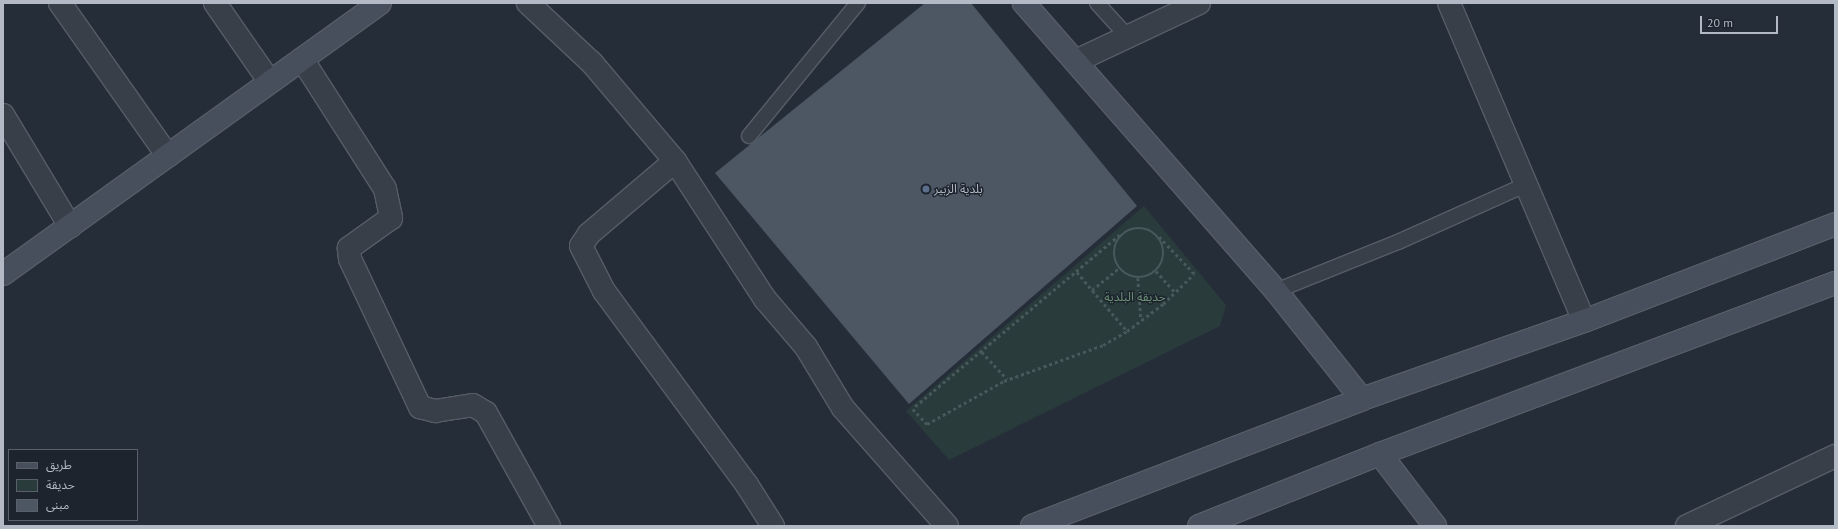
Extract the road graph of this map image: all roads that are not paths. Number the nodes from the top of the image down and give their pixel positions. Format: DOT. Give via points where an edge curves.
graph roads {
  1 [pos="60,3"];
  2 [pos="215,3"];
  3 [pos="380,3"];
  4 [pos="528,3"];
  5 [pos="858,3"];
  6 [pos="1024,3"];
  7 [pos="1097,3"];
  8 [pos="1199,3"];
  9 [pos="1449,3"];
  10 [pos="1128,37"];
  11 [pos="302,59"];
  12 [pos="1076,61"];
  13 [pos="270,82"];
  14 [pos="3,116"];
  15 [pos="750,136"];
  16 [pos="168,156"];
  17 [pos="675,160"];
  18 [pos="1525,185"];
  19 [pos="1835,224"];
  20 [pos="70,226"];
  21 [pos="3,274"];
  22 [pos="1835,283"];
  23 [pos="1276,291"];
  24 [pos="1584,322"];
  25 [pos="1362,399"];
  26 [pos="1380,454"];
  27 [pos="1835,456"];
  28 [pos="549,526"];
  29 [pos="773,526"];
  30 [pos="948,526"];
  31 [pos="1032,526"];
  32 [pos="1199,526"];
  33 [pos="1435,526"];
  34 [pos="1687,526"];
  1 -- 16 [label="street"];
  2 -- 13 [label="street"];
  3 -- 11 [label="street"];
  4 -- 17 [label="street" via="592,63"];
  5 -- 15 [label="lane"];
  6 -- 12 [label="street"];
  7 -- 10 [label="lane"];
  8 -- 10 [label="street"];
  9 -- 18 [label="street"];
  10 -- 12 [label="street"];
  11 -- 13 [label="street"];
  11 -- 28 [label="street" via="385,189 391,218 349,248 350,259 420,407 435,411 473,405 486,413"];
  12 -- 23 [label="street"];
  13 -- 16 [label="street"];
  14 -- 20 [label="street"];
  16 -- 20 [label="street"];
  17 -- 29 [label="street" via="589,234 581,246 604,291 747,485"];
  17 -- 30 [label="street" via="765,299 806,347 843,408"];
  18 -- 23 [label="lane" via="1398,242"];
  18 -- 24 [label="street"];
  19 -- 24 [label="street"];
  20 -- 21 [label="street"];
  22 -- 26 [label="street"];
  23 -- 25 [label="street"];
  24 -- 25 [label="street"];
  25 -- 31 [label="street"];
  26 -- 32 [label="street"];
  26 -- 33 [label="street"];
  27 -- 34 [label="street"];
}
